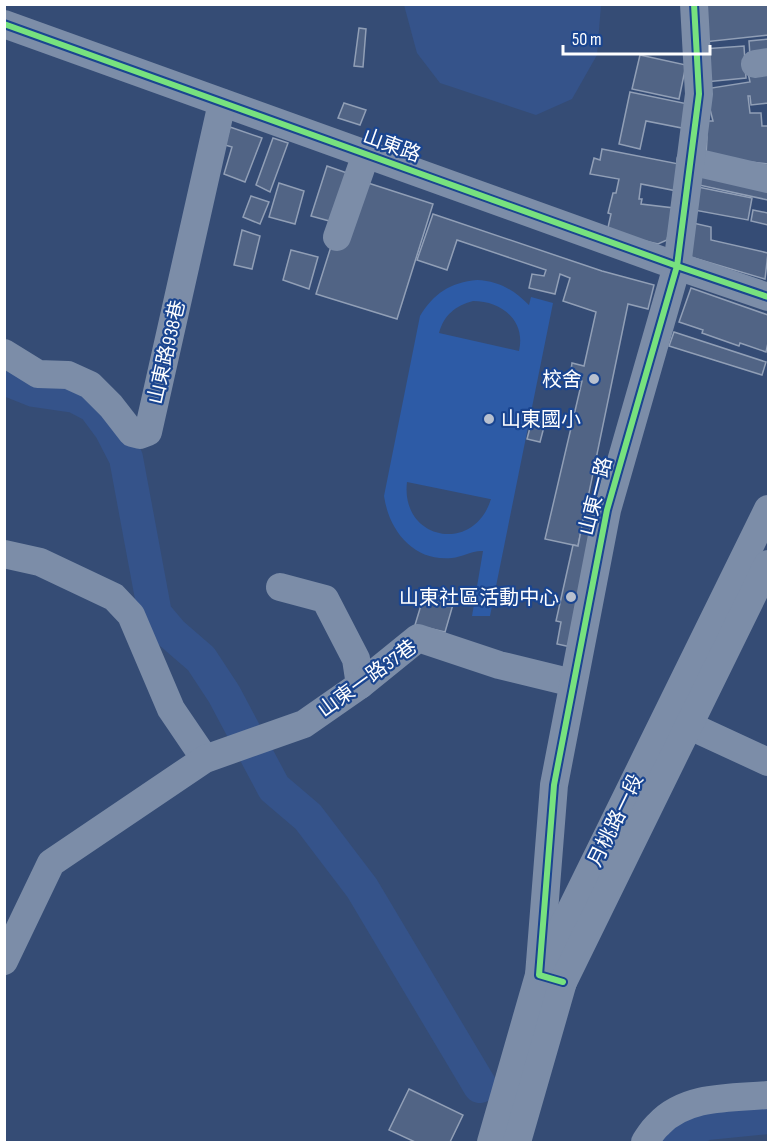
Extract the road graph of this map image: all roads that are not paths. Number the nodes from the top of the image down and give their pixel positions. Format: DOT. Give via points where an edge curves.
graph roads {
  1 [pos="694,4"];
  2 [pos="4,24"];
  3 [pos="222,103"];
  4 [pos="366,154"];
  5 [pos="690,161"];
  6 [pos="768,179"];
  7 [pos="337,237"];
  8 [pos="677,266"];
  9 [pos="768,297"];
  10 [pos="4,353"];
  11 [pos="768,509"];
  12 [pos="4,554"];
  13 [pos="768,564"];
  14 [pos="280,587"];
  15 [pos="554,658"];
  16 [pos="573,683"];
  17 [pos="360,685"];
  18 [pos="690,726"];
  19 [pos="205,759"];
  20 [pos="768,762"];
  21 [pos="4,961"];
  22 [pos="551,978"];
  23 [pos="768,1095"];
  24 [pos="512,1142"];
  25 [pos="645,1143"];
  1 -- 5 [label="street, 山東一路" via="699,94"];
  2 -- 3 [label="street, 山東路"];
  3 -- 4 [label="street, 山東路"];
  3 -- 10 [label="street, 山東路938巷" via="148,432 132,433 90,385 68,375 38,374"];
  4 -- 7 [label="street"];
  4 -- 8 [label="street, 山東路"];
  5 -- 6 [label="street"];
  5 -- 8 [label="street, 山東一路"];
  8 -- 9 [label="street, 山東路"];
  8 -- 16 [label="street, 山東一路" via="607,510"];
  11 -- 22 [label="street, 月桃路一段"];
  12 -- 19 [label="street" via="40,562 114,597 131,615 171,709"];
  13 -- 18 [label="street, 月桃路一段"];
  14 -- 17 [label="street" via="325,599 357,659"];
  15 -- 16 [label="street"];
  16 -- 17 [label="street, 山東一路37巷" via="499,665 418,638"];
  16 -- 22 [label="street, 山東一路" via="554,785"];
  17 -- 19 [label="street, 山東一路37巷" via="304,724"];
  18 -- 20 [label="street"];
  18 -- 22 [label="street, 月桃路一段"];
  19 -- 21 [label="street" via="51,863"];
  22 -- 24 [label="street, 月桃路一段"];
  23 -- 25 [label="street" via="696,1102 659,1123"];
}
